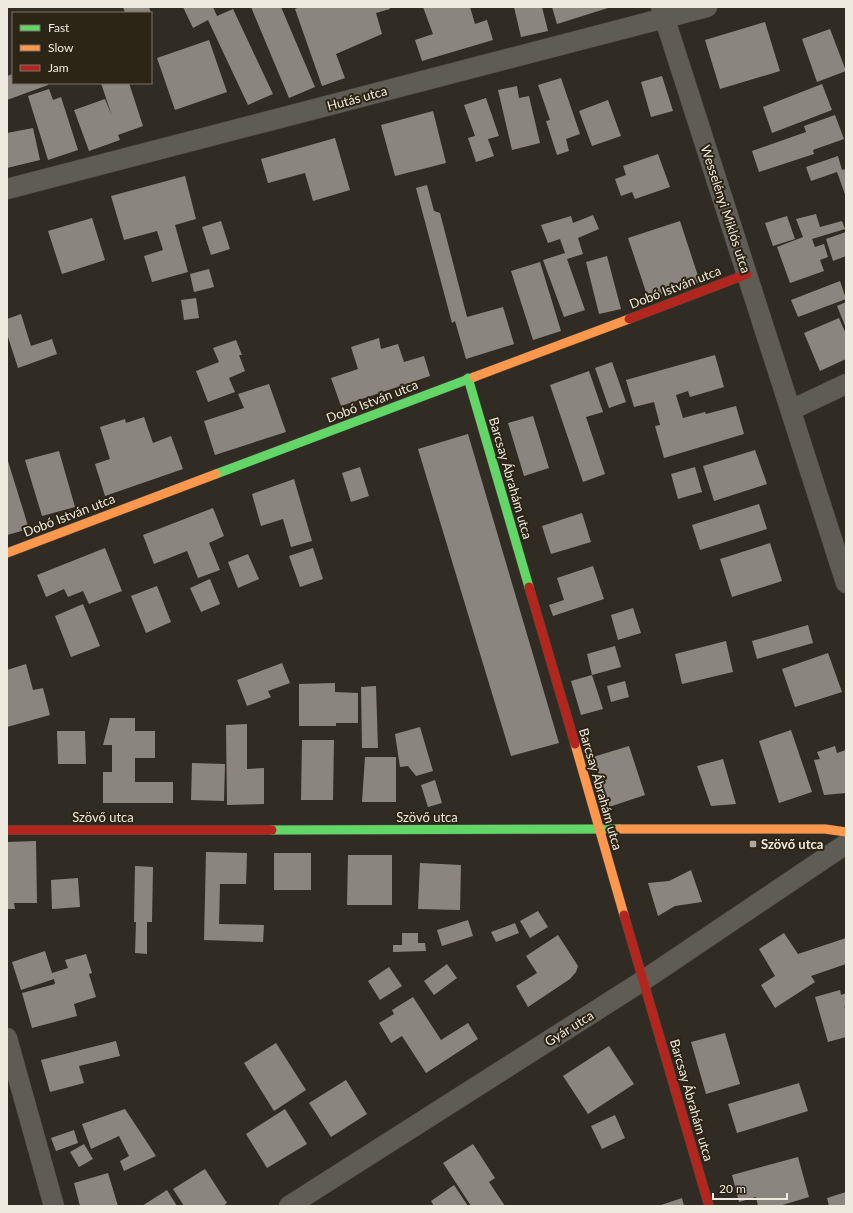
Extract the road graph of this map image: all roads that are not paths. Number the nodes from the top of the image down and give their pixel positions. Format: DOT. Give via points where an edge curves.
graph roads {
  1 [pos="707,7"];
  2 [pos="662,13"];
  3 [pos="7,189"];
  4 [pos="747,274"];
  5 [pos="468,378"];
  6 [pos="846,384"];
  7 [pos="791,410"];
  8 [pos="7,553"];
  9 [pos="846,583"];
  10 [pos="7,830"];
  11 [pos="599,830"];
  12 [pos="846,832"];
  13 [pos="846,844"];
  14 [pos="644,980"];
  15 [pos="7,1038"];
  16 [pos="54,1206"];
  17 [pos="289,1206"];
  18 [pos="709,1206"];
  1 -- 2 [label="street, Hutás utca"];
  2 -- 3 [label="street, Hutás utca"];
  2 -- 4 [label="street, Wesselényi Miklós utca"];
  4 -- 5 [label="street, Dobó István utca"];
  4 -- 7 [label="street, Wesselényi Miklós utca"];
  5 -- 8 [label="street, Dobó István utca"];
  5 -- 11 [label="street, Barcsay Ábrahám utca"];
  6 -- 7 [label="street"];
  7 -- 9 [label="street, Wesselényi Miklós utca"];
  10 -- 11 [label="street, Szövő utca"];
  11 -- 12 [label="street, Szövő utca" via="825,829"];
  11 -- 14 [label="street, Barcsay Ábrahám utca"];
  13 -- 14 [label="street, Gyár utca"];
  14 -- 17 [label="street, Gyár utca"];
  14 -- 18 [label="street, Barcsay Ábrahám utca"];
  15 -- 16 [label="street"];
}
